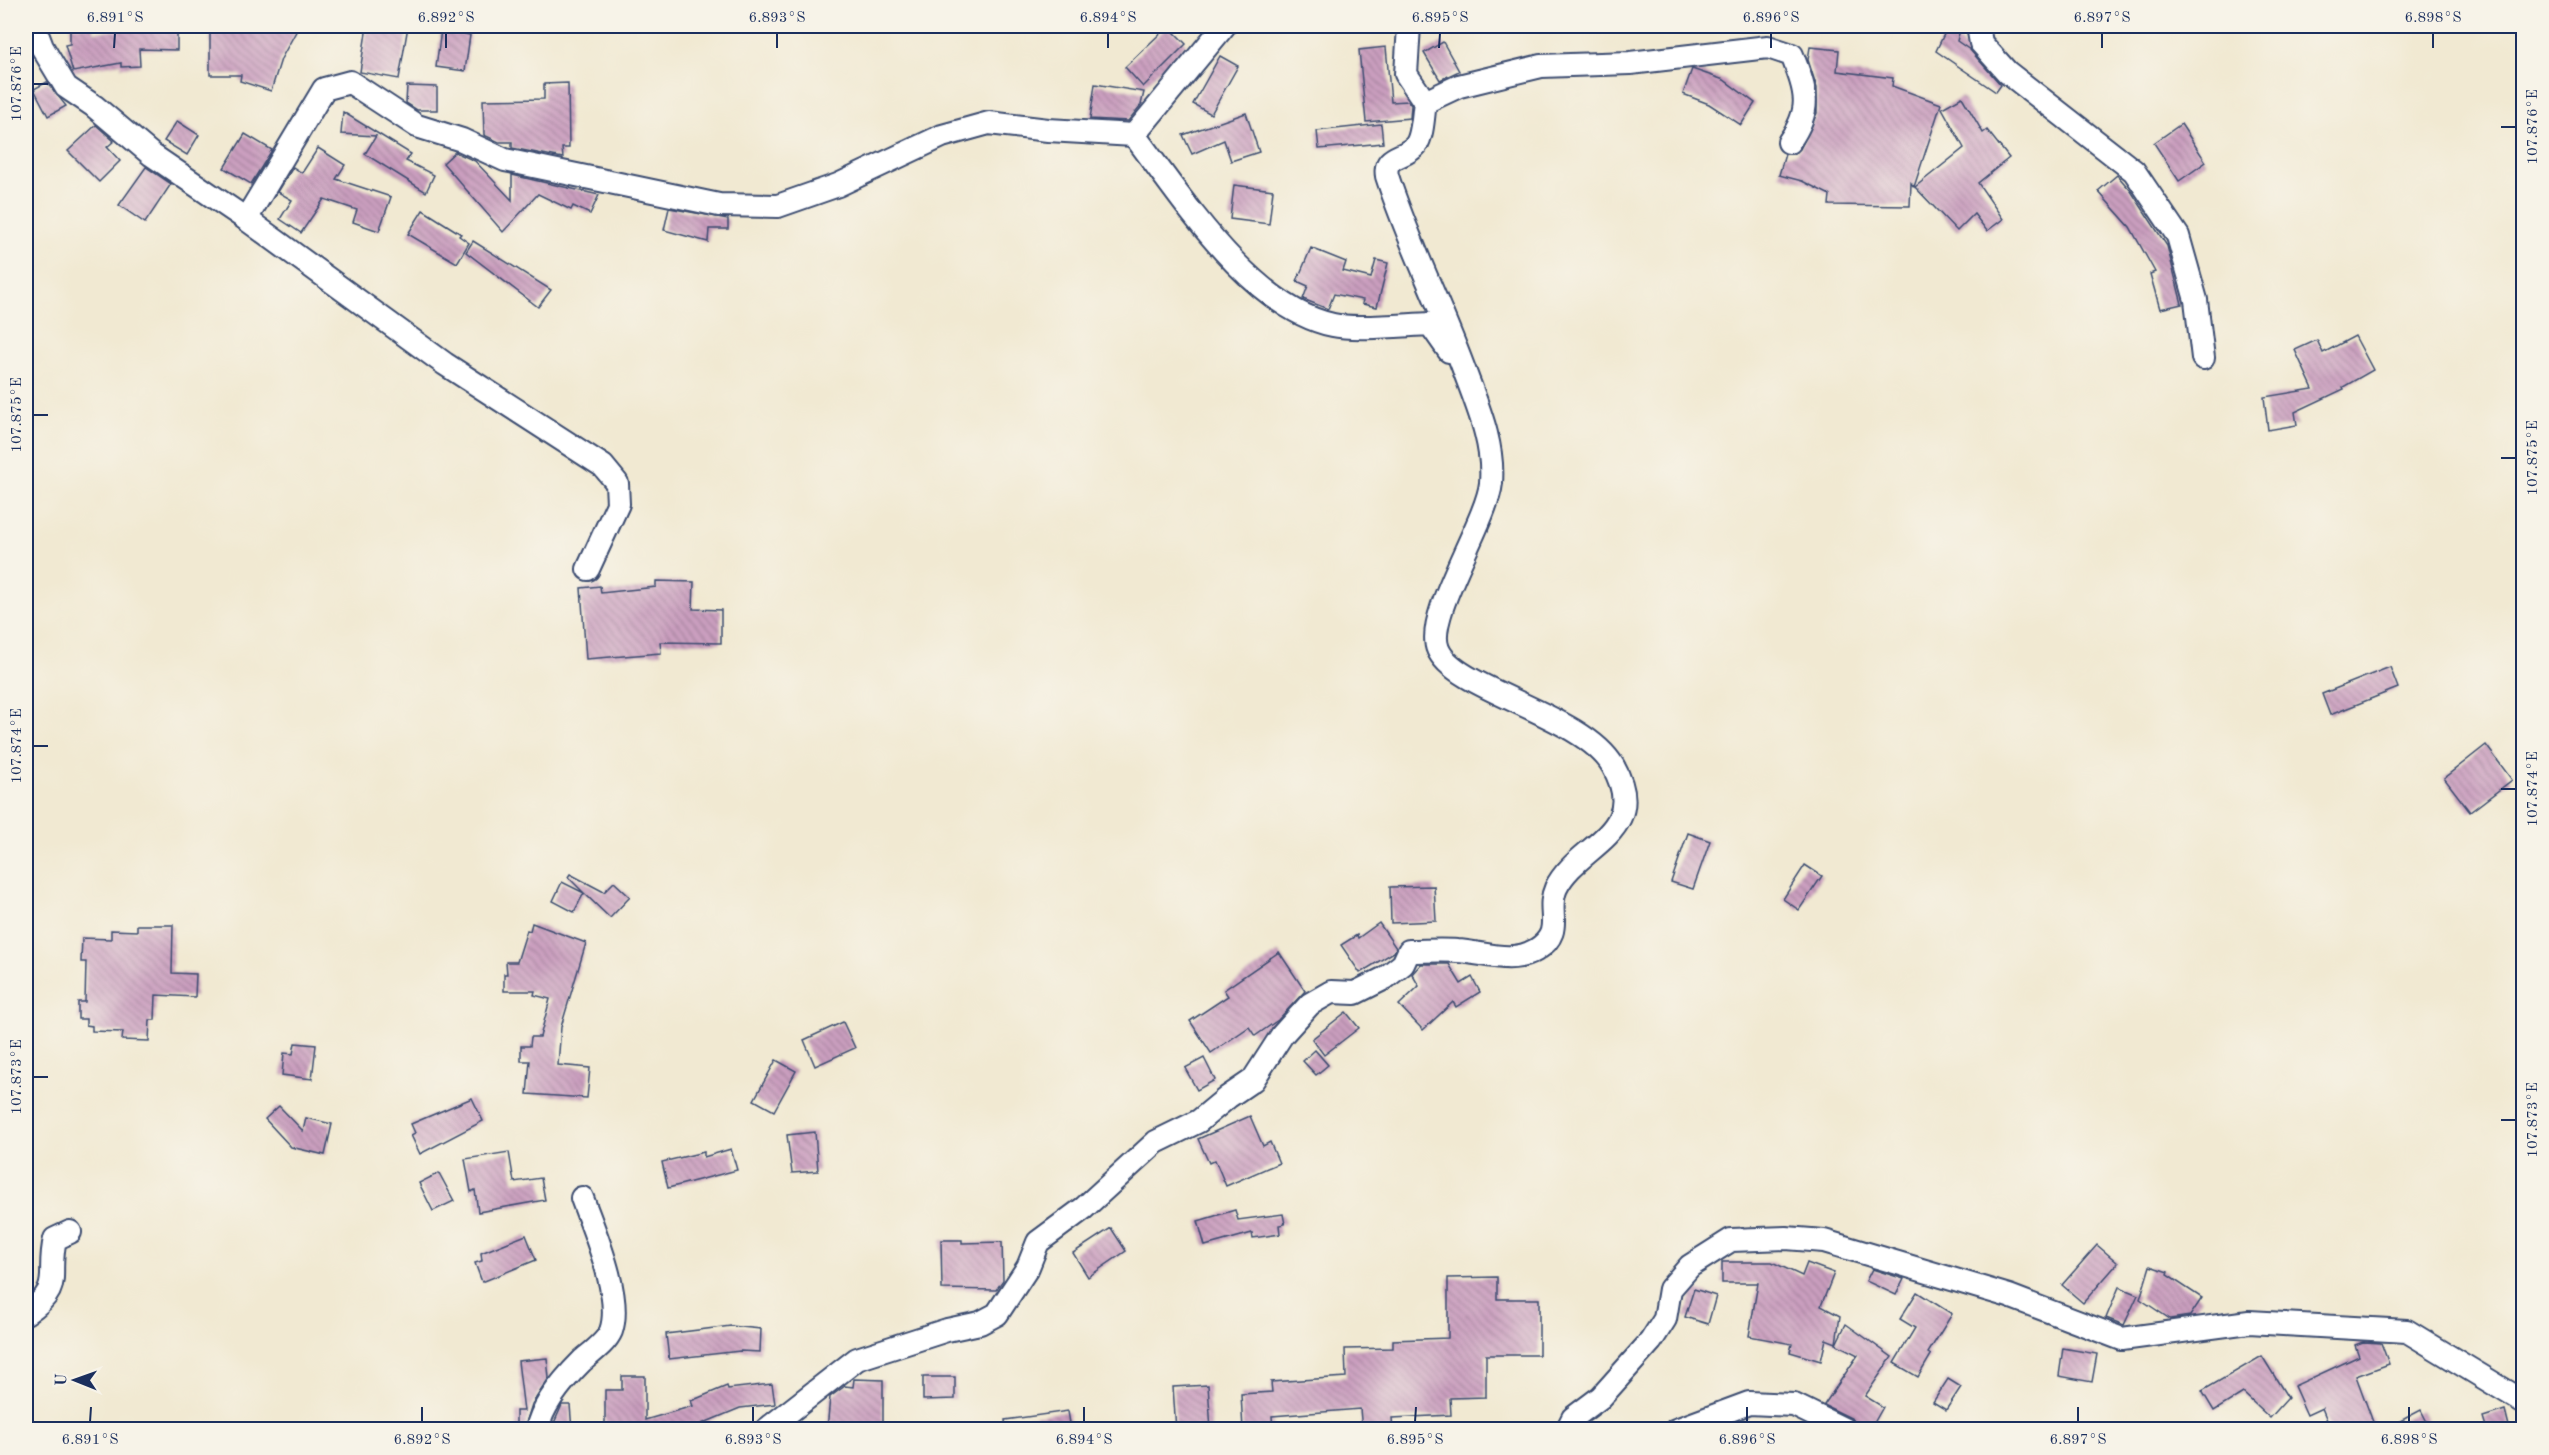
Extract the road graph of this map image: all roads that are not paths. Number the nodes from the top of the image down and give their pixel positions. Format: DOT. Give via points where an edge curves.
graph roads {
  1 [pos="34,26"];
  2 [pos="1224,26"];
  3 [pos="1409,26"];
  4 [pos="1978,26"];
  5 [pos="1425,102"];
  6 [pos="1134,135"];
  7 [pos="1790,142"];
  8 [pos="246,219"];
  9 [pos="2204,358"];
  10 [pos="1466,375"];
  11 [pos="588,569"];
  12 [pos="582,1198"];
  13 [pos="70,1232"];
  14 [pos="26,1313"];
  15 [pos="2523,1402"];
  16 [pos="537,1430"];
  17 [pos="766,1430"];
  18 [pos="1567,1430"];
  19 [pos="1676,1430"];
  20 [pos="1845,1430"];
  1 -- 8 [label="street" via="66,87 152,155"];
  2 -- 6 [label="street"];
  3 -- 5 [label="street" via="1406,74"];
  4 -- 9 [label="street" via="1981,43 2007,72 2134,171 2178,236 2196,300"];
  5 -- 7 [label="street" via="1459,86 1541,66 1630,63 1768,47 1792,55 1806,98 1803,123"];
  5 -- 10 [label="street" via="1418,142 1390,160 1386,170"];
  6 -- 8 [label="street" via="990,123 942,136 838,185 778,206 719,206 505,160 462,140 417,126 350,82 324,89"];
  6 -- 10 [label="street" via="1254,283 1298,312 1334,325 1430,324"];
  8 -- 11 [label="street" via="445,364 603,466 617,483 618,504"];
  10 -- 17 [label="street" via="1484,423 1491,484 1443,608 1437,649 1451,668 1563,724 1596,747 1613,766 1623,798 1609,836 1568,872 1555,890 1553,932 1536,950 1499,958 1460,951 1409,951 1403,964 1385,978 1355,993 1331,992 1310,1004 1282,1035 1253,1080 1199,1121 1156,1142 1084,1208 1038,1242 1029,1267 997,1314 980,1323 857,1359"];
  12 -- 16 [label="street" via="614,1301 611,1332 550,1399"];
  13 -- 14 [label="street" via="55,1239 48,1294"];
  15 -- 18 [label="street" via="2407,1331 2248,1322 2122,1339 2010,1296 1824,1241 1786,1238 1731,1240 1690,1266 1670,1289 1665,1319 1651,1341 1601,1397 1573,1418"];
  19 -- 20 [label="street" via="1749,1403 1794,1406"];
}
